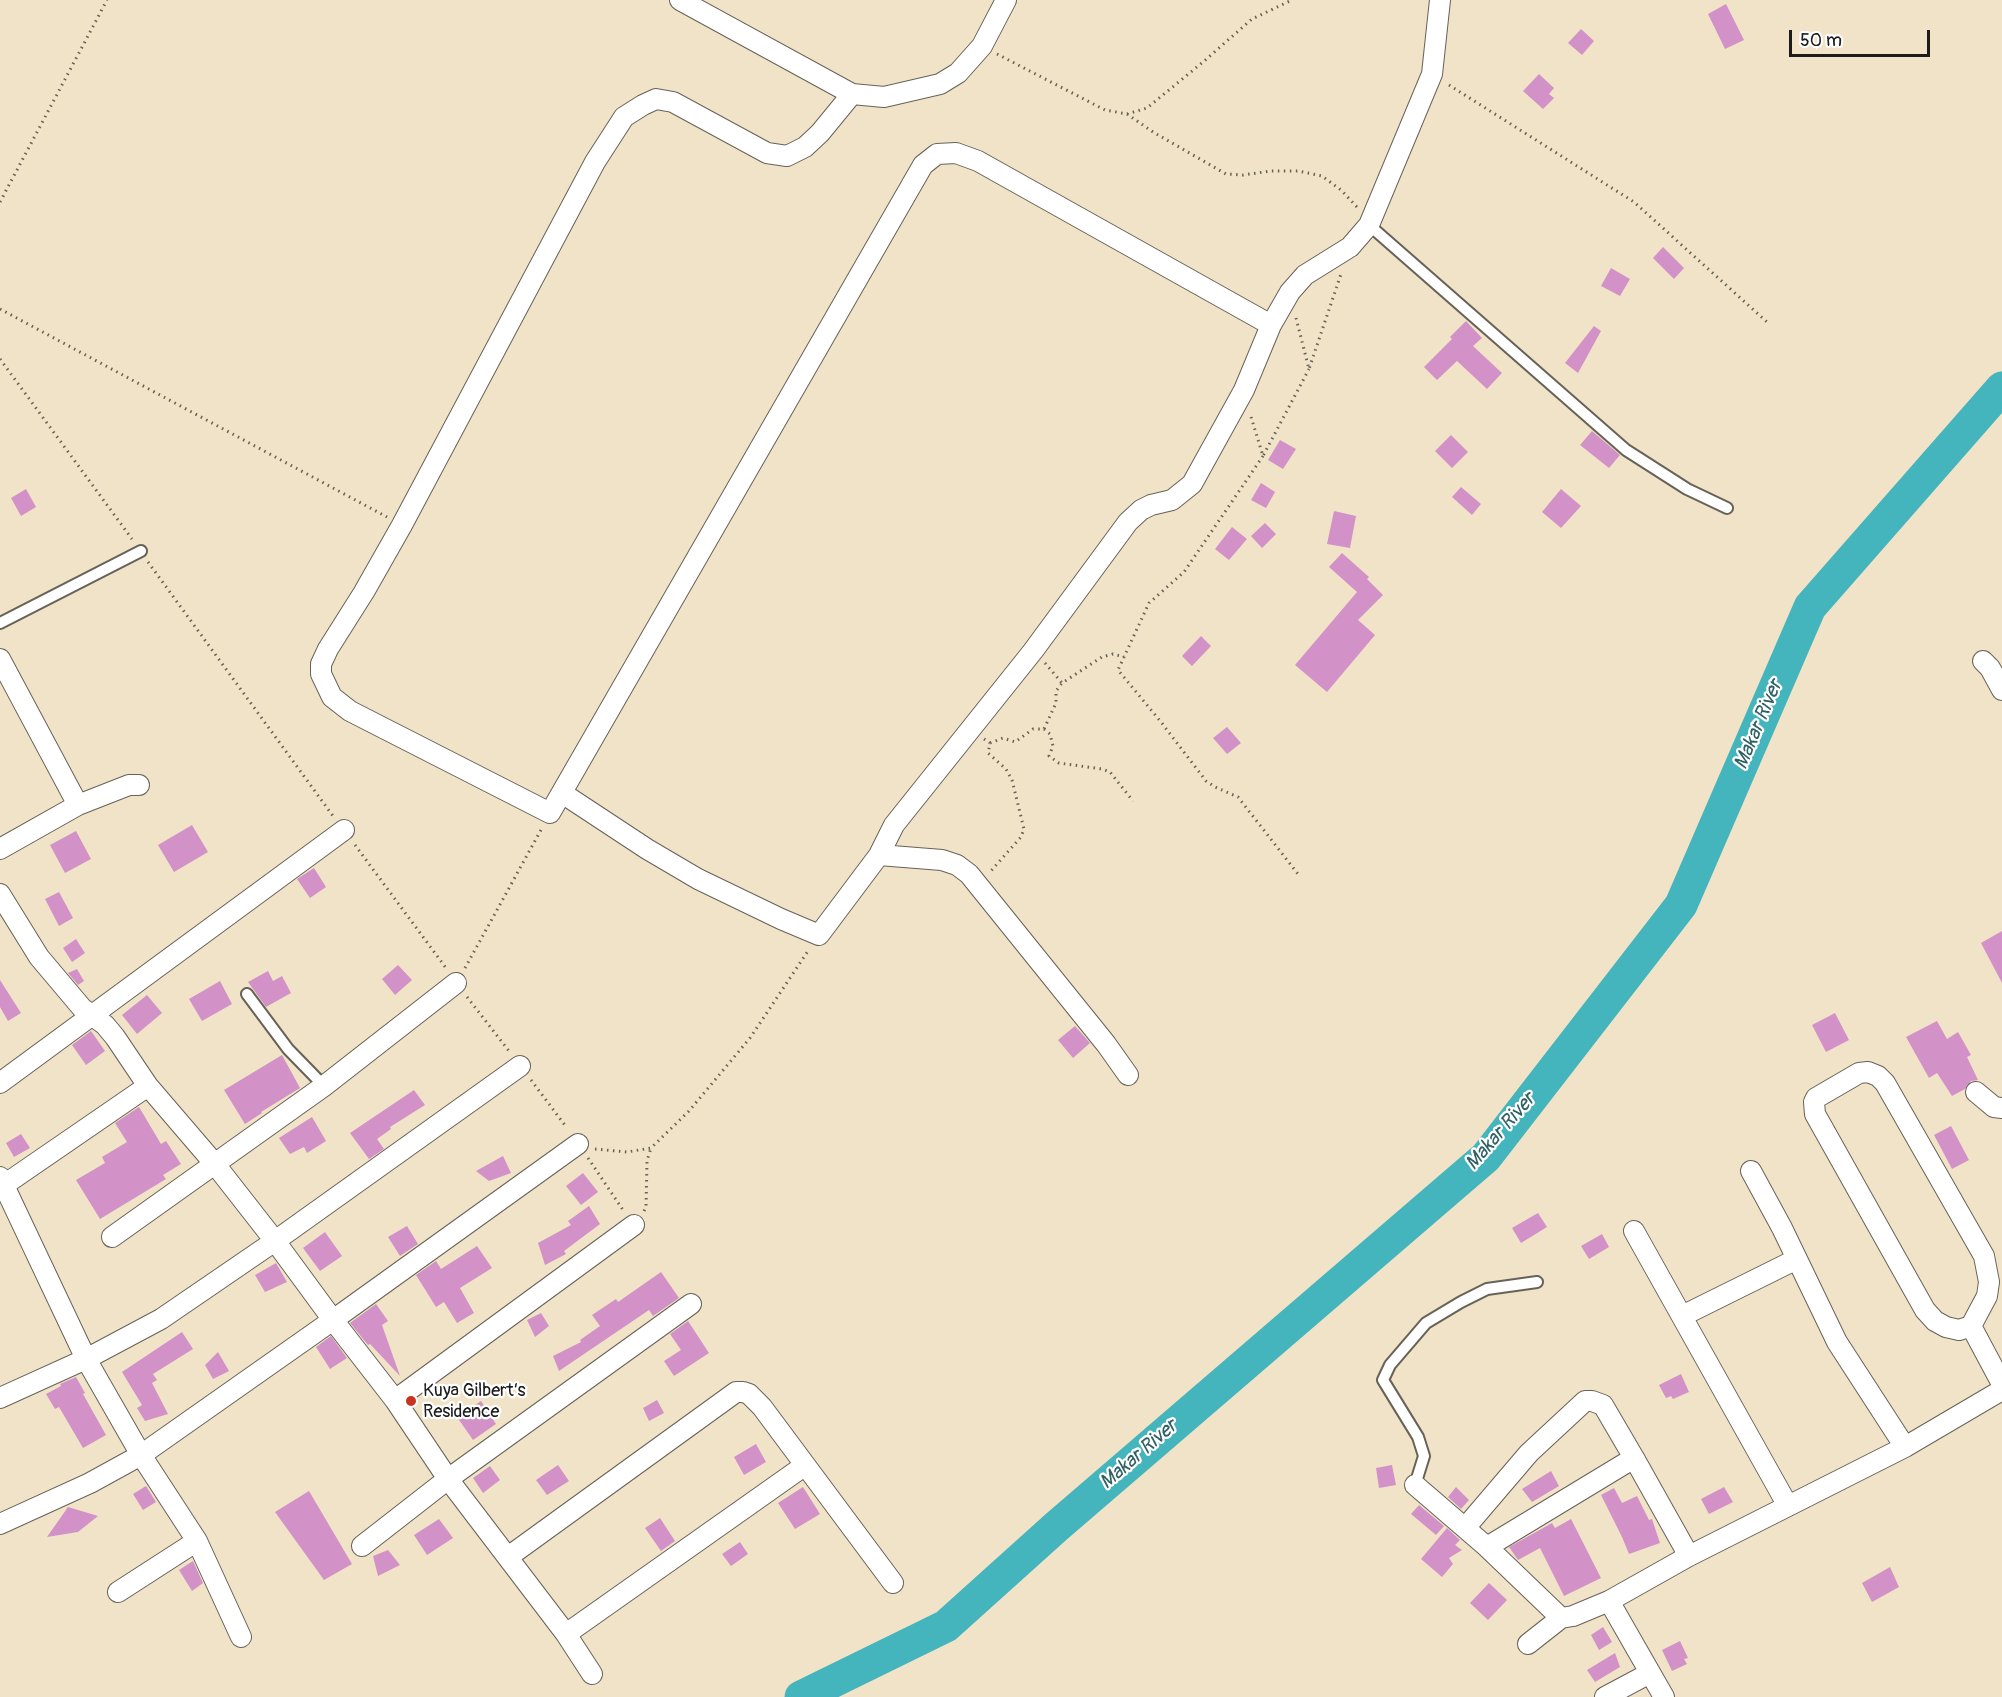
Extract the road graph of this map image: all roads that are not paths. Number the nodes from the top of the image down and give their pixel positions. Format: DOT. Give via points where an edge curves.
graph roads {
  1 [pos="680,0"];
  2 [pos="1006,0"];
  3 [pos="1440,0"];
  4 [pos="852,94"];
  5 [pos="1369,225"];
  6 [pos="1271,325"];
  7 [pos="1726,508"];
  8 [pos="141,552"];
  9 [pos="0,623"];
  10 [pos="0,659"];
  11 [pos="1983,661"];
  12 [pos="2002,690"];
  13 [pos="139,785"];
  14 [pos="562,794"];
  15 [pos="78,805"];
  16 [pos="344,830"];
  17 [pos="0,849"];
  18 [pos="879,855"];
  19 [pos="0,894"];
  20 [pos="456,983"];
  21 [pos="247,994"];
  22 [pos="92,1016"];
  23 [pos="520,1065"];
  24 [pos="1128,1075"];
  25 [pos="0,1083"];
  26 [pos="148,1086"];
  27 [pos="324,1086"];
  28 [pos="1976,1092"];
  29 [pos="2002,1108"];
  30 [pos="578,1144"];
  31 [pos="214,1163"];
  32 [pos="1751,1171"];
  33 [pos="2,1181"];
  34 [pos="634,1225"];
  35 [pos="1634,1231"];
  36 [pos="112,1237"];
  37 [pos="275,1241"];
  38 [pos="1797,1259"];
  39 [pos="1537,1282"];
  40 [pos="691,1304"];
  41 [pos="1682,1316"];
  42 [pos="333,1320"];
  43 [pos="1971,1326"];
  44 [pos="86,1359"];
  45 [pos="2002,1384"];
  46 [pos="2002,1390"];
  47 [pos="0,1398"];
  48 [pos="395,1400"];
  49 [pos="1905,1447"];
  50 [pos="141,1455"];
  51 [pos="1635,1458"];
  52 [pos="804,1466"];
  53 [pos="448,1479"];
  54 [pos="1415,1485"];
  55 [pos="1788,1506"];
  56 [pos="0,1524"];
  57 [pos="1465,1528"];
  58 [pos="197,1541"];
  59 [pos="362,1546"];
  60 [pos="1487,1546"];
  61 [pos="508,1557"];
  62 [pos="1689,1557"];
  63 [pos="893,1583"];
  64 [pos="118,1592"];
  65 [pos="1609,1601"];
  66 [pos="1561,1618"];
  67 [pos="566,1634"];
  68 [pos="241,1637"];
  69 [pos="1528,1644"];
  70 [pos="1650,1673"];
  71 [pos="592,1674"];
  72 [pos="1605,1697"];
  73 [pos="1664,1697"];
  1 -- 4 [label="street"];
  2 -- 4 [label="street" via="982,46 958,74 940,84 884,97"];
  3 -- 5 [label="street" via="1432,74"];
  4 -- 14 [label="street" via="820,133 787,156 767,153 673,102 656,99 624,117 595,162 402,525 321,664 324,684 332,698 350,711 550,813"];
  5 -- 6 [label="street" via="1350,247 1305,275"];
  5 -- 7 [label="lane" via="1626,450 1687,489"];
  6 -- 14 [label="street" via="978,161 956,153 937,154 929,159"];
  6 -- 18 [label="street" via="1244,390 1192,484 1172,500 1141,510 1128,522 1033,651 894,825"];
  8 -- 9 [label="lane"];
  10 -- 15 [label="street"];
  11 -- 12 [label="street"];
  13 -- 15 [label="street" via="129,785"];
  14 -- 18 [label="street" via="698,879 819,935"];
  15 -- 17 [label="street"];
  16 -- 22 [label="street"];
  18 -- 24 [label="street" via="942,860 957,865 978,884"];
  19 -- 22 [label="street" via="39,957"];
  20 -- 27 [label="street"];
  21 -- 27 [label="lane" via="288,1049"];
  22 -- 25 [label="street"];
  22 -- 26 [label="street" via="115,1037"];
  23 -- 37 [label="street"];
  26 -- 31 [label="street"];
  26 -- 33 [label="street"];
  27 -- 31 [label="street"];
  28 -- 29 [label="street" via="1994,1107"];
  30 -- 42 [label="street"];
  31 -- 36 [label="street"];
  31 -- 37 [label="street"];
  32 -- 38 [label="street"];
  33 -- 44 [label="street"];
  34 -- 48 [label="street"];
  35 -- 41 [label="street"];
  37 -- 42 [label="street"];
  37 -- 44 [label="street" via="161,1319"];
  38 -- 41 [label="street"];
  38 -- 49 [label="street" via="1837,1342"];
  39 -- 54 [label="lane" via="1487,1289 1461,1302 1426,1323 1390,1365 1383,1380 1418,1437 1425,1456"];
  40 -- 53 [label="street"];
  41 -- 55 [label="street"];
  42 -- 48 [label="street"];
  42 -- 50 [label="street"];
  43 -- 43 [label="street" via="1987,1296 1989,1282 1984,1256 1885,1083 1868,1072 1858,1073 1816,1098 1815,1114 1925,1310 1946,1327 1959,1330"];
  43 -- 45 [label="street"];
  44 -- 47 [label="street"];
  44 -- 50 [label="street"];
  46 -- 49 [label="street"];
  48 -- 53 [label="street"];
  49 -- 55 [label="street"];
  50 -- 56 [label="street"];
  50 -- 58 [label="street"];
  51 -- 57 [label="street" via="1603,1405 1585,1401 1529,1454"];
  51 -- 60 [label="street"];
  51 -- 62 [label="street"];
  52 -- 61 [label="street" via="762,1407 750,1394 736,1392"];
  52 -- 63 [label="street"];
  52 -- 67 [label="street"];
  53 -- 59 [label="street"];
  53 -- 61 [label="street"];
  54 -- 57 [label="street"];
  55 -- 62 [label="street"];
  57 -- 60 [label="street"];
  58 -- 64 [label="street"];
  58 -- 68 [label="street"];
  60 -- 66 [label="street"];
  61 -- 67 [label="street"];
  62 -- 65 [label="street"];
  65 -- 66 [label="street"];
  65 -- 70 [label="street"];
  66 -- 69 [label="street"];
  67 -- 71 [label="street"];
  70 -- 72 [label="street"];
  70 -- 73 [label="street"];
}
